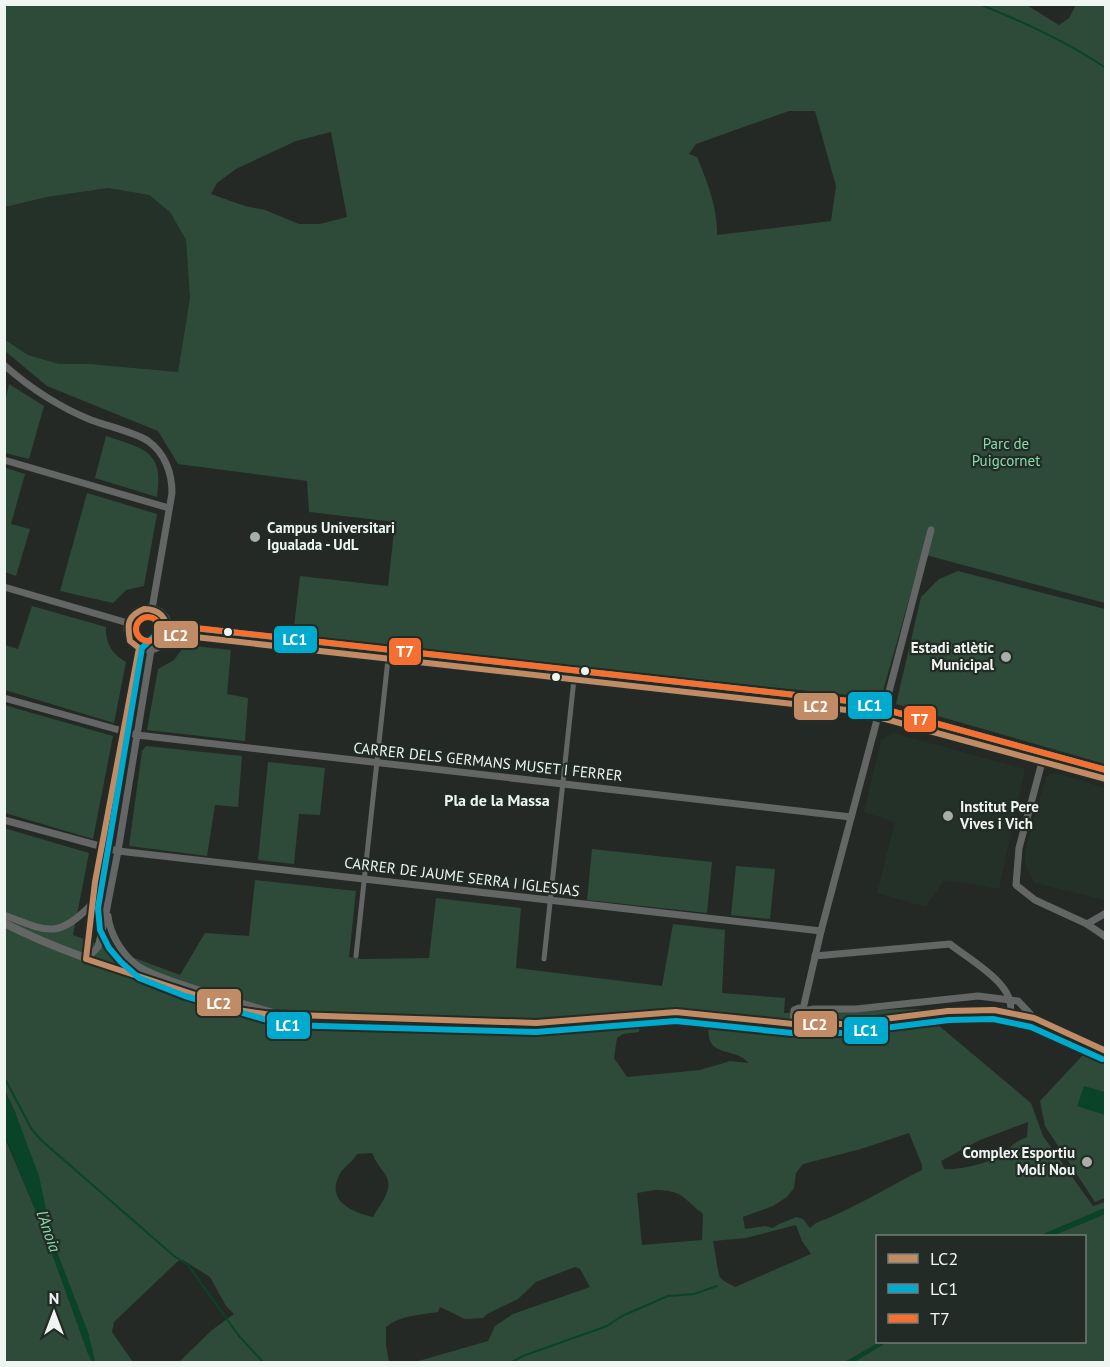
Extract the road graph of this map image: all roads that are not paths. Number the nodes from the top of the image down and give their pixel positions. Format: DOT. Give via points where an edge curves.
graph roads {
  1 [pos="4,365"];
  2 [pos="4,460"];
  3 [pos="169,508"];
  4 [pos="931,530"];
  5 [pos="4,587"];
  6 [pos="152,609"];
  7 [pos="128,623"];
  8 [pos="168,634"];
  9 [pos="139,648"];
  10 [pos="152,650"];
  11 [pos="388,659"];
  12 [pos="574,679"];
  13 [pos="4,698"];
  14 [pos="878,716"];
  15 [pos="121,732"];
  16 [pos="137,735"];
  17 [pos="1042,762"];
  18 [pos="377,763"];
  19 [pos="1106,779"];
  20 [pos="563,784"];
  21 [pos="851,817"];
  22 [pos="4,820"];
  23 [pos="101,847"];
  24 [pos="118,851"];
  25 [pos="364,880"];
  26 [pos="550,901"];
  27 [pos="91,905"];
  28 [pos="107,908"];
  29 [pos="1106,913"];
  30 [pos="4,915"];
  31 [pos="4,923"];
  32 [pos="1087,924"];
  33 [pos="821,931"];
  34 [pos="1106,937"];
  35 [pos="356,956"];
  36 [pos="815,956"];
  37 [pos="86,959"];
  38 [pos="544,959"];
  39 [pos="1011,1000"];
  40 [pos="805,1011"];
  41 [pos="1010,1012"];
  42 [pos="285,1016"];
  43 [pos="1034,1018"];
  44 [pos="793,1024"];
  45 [pos="809,1024"];
  46 [pos="1106,1051"];
  1 -- 3 [label="street" via="63,406 147,441 165,459 172,480"];
  2 -- 3 [label="street"];
  3 -- 6 [label="street"];
  4 -- 14 [label="street" via="885,707"];
  5 -- 7 [label="street"];
  6 -- 7 [label="street" via="137,611"];
  6 -- 8 [label="street" via="165,618"];
  7 -- 9 [label="street" via="129,638"];
  8 -- 10 [label="street"];
  8 -- 11 [label="street"];
  9 -- 10 [label="street"];
  9 -- 15 [label="street"];
  10 -- 16 [label="street"];
  11 -- 12 [label="street"];
  11 -- 18 [label="street"];
  12 -- 14 [label="street"];
  12 -- 20 [label="street"];
  13 -- 15 [label="street, CARRER DELS GERMANS MUSET I FERRER"];
  14 -- 17 [label="street"];
  14 -- 21 [label="street"];
  15 -- 16 [label="street, CARRER DELS GERMANS MUSET I FERRER"];
  15 -- 23 [label="street"];
  16 -- 18 [label="street, CARRER DELS GERMANS MUSET I FERRER"];
  16 -- 24 [label="street"];
  17 -- 19 [label="street"];
  17 -- 32 [label="street" via="1019,849 1017,885 1035,900"];
  18 -- 20 [label="street, CARRER DELS GERMANS MUSET I FERRER"];
  18 -- 25 [label="street"];
  20 -- 21 [label="street, CARRER DELS GERMANS MUSET I FERRER"];
  20 -- 26 [label="street"];
  21 -- 33 [label="street"];
  22 -- 23 [label="street, CARRER DE JAUME SERRA I IGLESIAS"];
  23 -- 24 [label="street, CARRER DE JAUME SERRA I IGLESIAS"];
  23 -- 27 [label="street"];
  24 -- 25 [label="street, CARRER DE JAUME SERRA I IGLESIAS"];
  24 -- 28 [label="street"];
  25 -- 26 [label="street, CARRER DE JAUME SERRA I IGLESIAS"];
  25 -- 35 [label="street"];
  26 -- 33 [label="street, CARRER DE JAUME SERRA I IGLESIAS"];
  26 -- 38 [label="street"];
  27 -- 30 [label="street" via="60,929 42,929"];
  27 -- 37 [label="street"];
  28 -- 37 [label="street" via="98,947"];
  28 -- 42 [label="street" via="109,927 117,943 144,970"];
  29 -- 32 [label="street"];
  31 -- 37 [label="street"];
  32 -- 34 [label="street"];
  33 -- 36 [label="street"];
  36 -- 39 [label="street" via="950,944 1002,984"];
  36 -- 40 [label="street"];
  37 -- 42 [label="street" via="244,1011"];
  39 -- 40 [label="street" via="978,996"];
  39 -- 41 [label="street"];
  39 -- 43 [label="street" via="1018,1001"];
  40 -- 44 [label="street" via="794,1010"];
  40 -- 45 [label="street"];
  41 -- 43 [label="street"];
  41 -- 45 [label="street" via="977,1009 844,1024"];
  42 -- 44 [label="street" via="536,1023 676,1012"];
  43 -- 46 [label="street"];
  44 -- 45 [label="street"];
}
